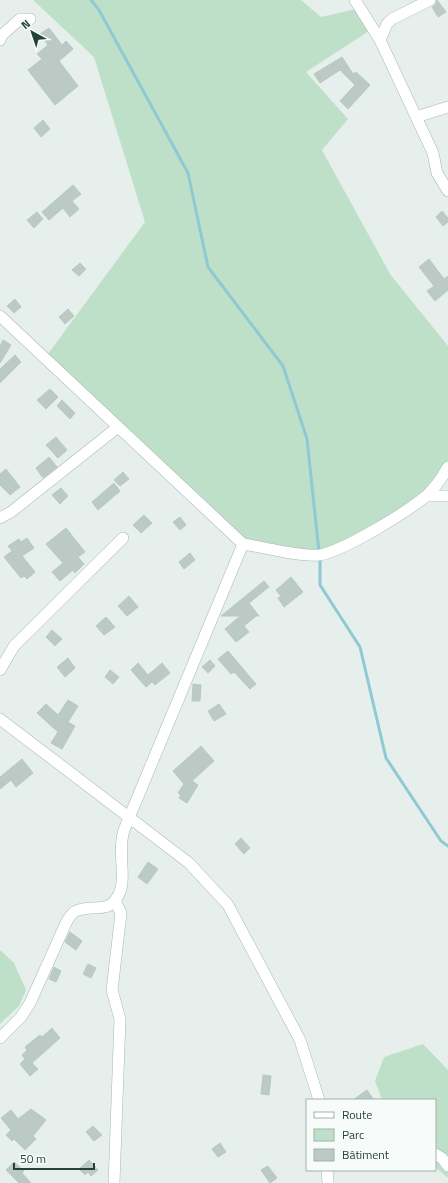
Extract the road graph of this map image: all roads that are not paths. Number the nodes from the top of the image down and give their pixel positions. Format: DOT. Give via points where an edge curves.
graph roads {
  1 [pos="355,0"];
  2 [pos="430,0"];
  3 [pos="30,19"];
  4 [pos="0,40"];
  5 [pos="380,40"];
  6 [pos="448,107"];
  7 [pos="416,117"];
  8 [pos="448,191"];
  9 [pos="0,316"];
  10 [pos="118,427"];
  11 [pos="448,467"];
  12 [pos="426,496"];
  13 [pos="448,496"];
  14 [pos="0,518"];
  15 [pos="123,538"];
  16 [pos="243,544"];
  17 [pos="0,670"];
  18 [pos="0,719"];
  19 [pos="130,816"];
  20 [pos="115,901"];
  21 [pos="0,1038"];
  22 [pos="319,1099"];
  23 [pos="436,1155"];
  24 [pos="448,1166"];
  25 [pos="327,1171"];
  26 [pos="114,1183"];
  27 [pos="328,1183"];
  1 -- 5 [label="street"];
  2 -- 5 [label="street" via="392,19"];
  3 -- 4 [label="street" via="20,19 1,36"];
  5 -- 7 [label="street"];
  6 -- 7 [label="street"];
  7 -- 8 [label="street" via="433,153 437,173"];
  9 -- 10 [label="street"];
  10 -- 14 [label="street"];
  10 -- 16 [label="street"];
  11 -- 12 [label="street" via="438,484"];
  12 -- 13 [label="street"];
  12 -- 16 [label="street" via="346,546 320,555"];
  15 -- 17 [label="street" via="14,646"];
  16 -- 19 [label="street"];
  18 -- 19 [label="street"];
  19 -- 20 [label="street" via="120,848 121,889"];
  19 -- 22 [label="street" via="189,863 228,905 300,1040"];
  20 -- 21 [label="street" via="109,906 81,909 73,913 66,923 30,1003 21,1017"];
  20 -- 26 [label="street" via="121,913 112,990 120,1019"];
  23 -- 24 [label="street"];
  25 -- 27 [label="street"];
}
